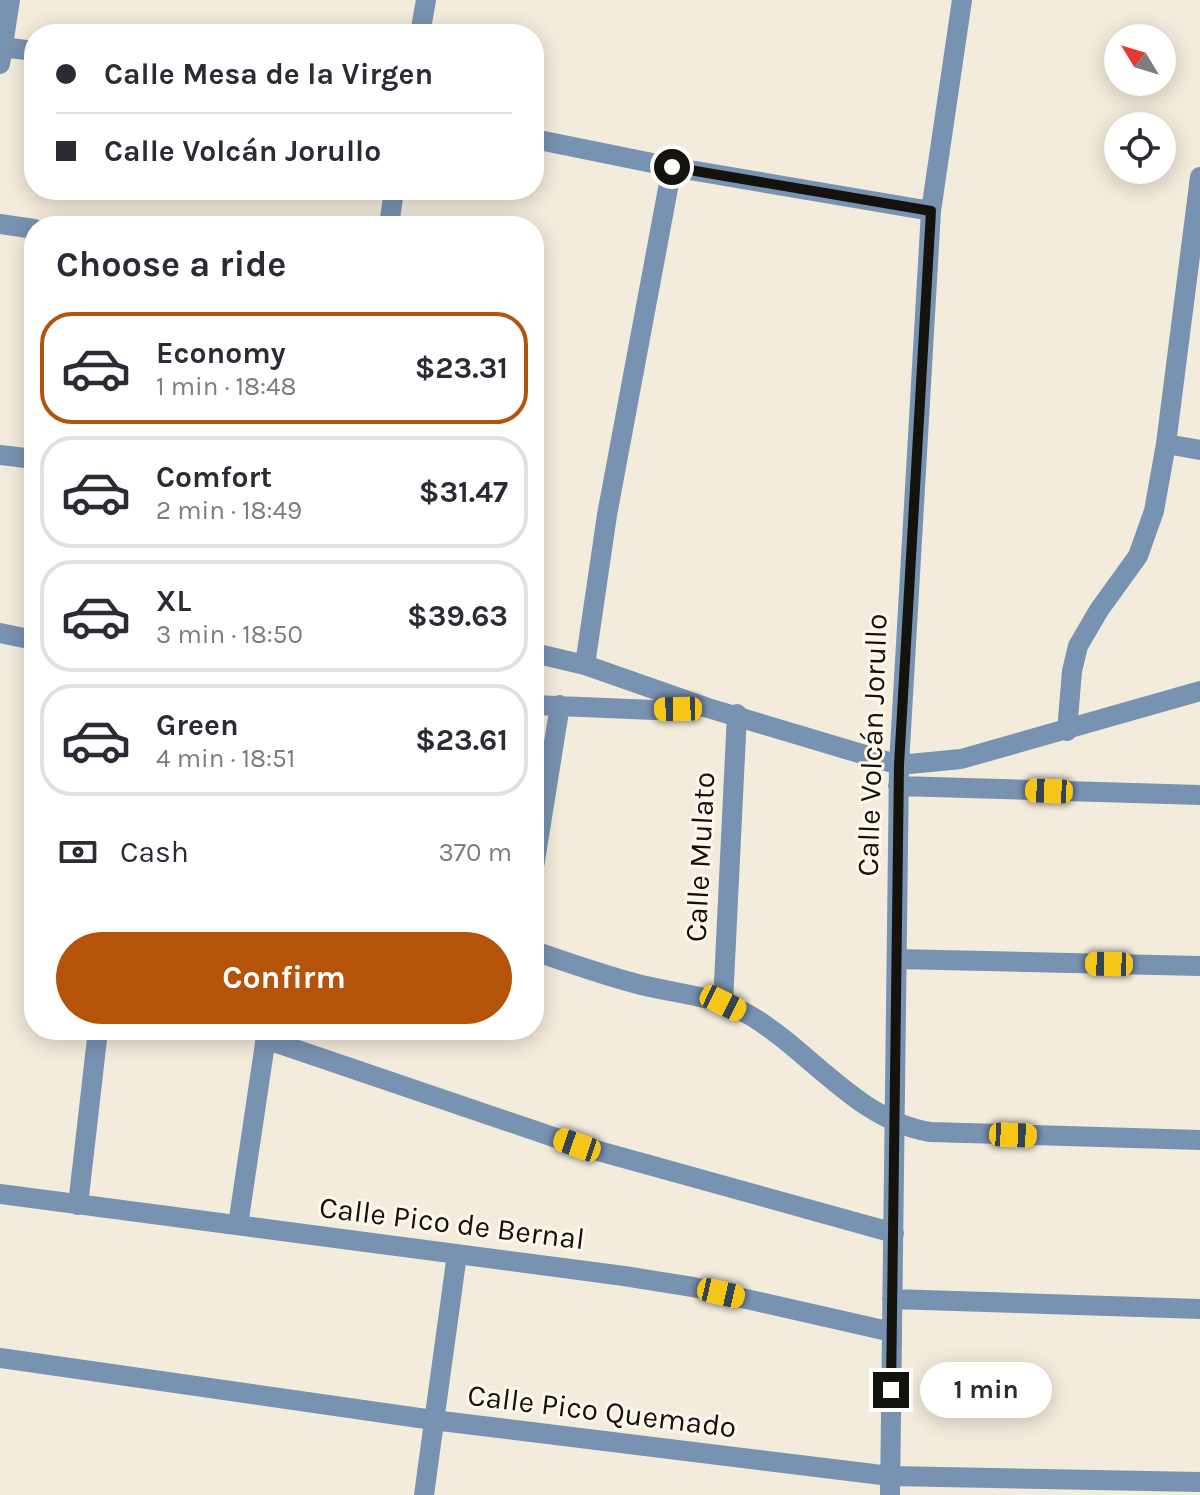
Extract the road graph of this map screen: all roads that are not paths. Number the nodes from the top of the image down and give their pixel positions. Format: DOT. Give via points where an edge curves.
graph roads {
  1 [pos="10,0"];
  2 [pos="426,0"];
  3 [pos="962,0"];
  4 [pos="422,24"];
  5 [pos="24,53"];
  6 [pos="1,56"];
  7 [pos="544,141"];
  8 [pos="672,167"];
  9 [pos="1200,177"];
  10 [pos="931,211"];
  11 [pos="1197,222"];
  12 [pos="0,224"];
  13 [pos="24,228"];
  14 [pos="1190,328"];
  15 [pos="1166,444"];
  16 [pos="1200,450"];
  17 [pos="0,455"];
  18 [pos="24,458"];
  19 [pos="0,633"];
  20 [pos="24,638"];
  21 [pos="544,655"];
  22 [pos="585,665"];
  23 [pos="1200,691"];
  24 [pos="544,705"];
  25 [pos="560,705"];
  26 [pos="708,708"];
  27 [pos="737,714"];
  28 [pos="1067,731"];
  29 [pos="899,765"];
  30 [pos="898,786"];
  31 [pos="1200,795"];
  32 [pos="544,805"];
  33 [pos="544,954"];
  34 [pos="897,959"];
  35 [pos="1200,966"];
  36 [pos="723,1003"];
  37 [pos="97,1040"];
  38 [pos="265,1040"];
  39 [pos="280,1040"];
  40 [pos="896,1124"];
  41 [pos="1200,1140"];
  42 [pos="0,1194"];
  43 [pos="78,1205"];
  44 [pos="238,1225"];
  45 [pos="894,1233"];
  46 [pos="457,1254"];
  47 [pos="892,1299"];
  48 [pos="1200,1309"];
  49 [pos="892,1332"];
  50 [pos="0,1358"];
  51 [pos="433,1420"];
  52 [pos="1200,1482"];
  53 [pos="890,1486"];
  54 [pos="424,1495"];
  1 -- 6 [label="street"];
  2 -- 4 [label="street"];
  3 -- 10 [label="street, Calle Volcán Jorullo"];
  5 -- 6 [label="street"];
  7 -- 8 [label="street"];
  8 -- 10 [label="street"];
  8 -- 22 [label="street" via="607,515"];
  9 -- 11 [label="street"];
  10 -- 29 [label="street, Calle Volcán Jorullo"];
  11 -- 14 [label="street"];
  12 -- 13 [label="street"];
  14 -- 15 [label="street"];
  15 -- 16 [label="street"];
  15 -- 28 [label="street" via="1154,511 1138,556 1078,646"];
  17 -- 18 [label="street"];
  19 -- 20 [label="street"];
  21 -- 22 [label="street"];
  22 -- 26 [label="street"];
  23 -- 28 [label="street"];
  24 -- 25 [label="street"];
  25 -- 26 [label="street"];
  25 -- 32 [label="street"];
  26 -- 27 [label="street"];
  27 -- 29 [label="street"];
  27 -- 36 [label="street, Calle Mulato"];
  28 -- 29 [label="street" via="961,759"];
  29 -- 30 [label="street, Calle Volcán Jorullo"];
  30 -- 31 [label="street"];
  30 -- 34 [label="street, Calle Volcán Jorullo"];
  33 -- 36 [label="street"];
  34 -- 35 [label="street"];
  34 -- 40 [label="street, Calle Volcán Jorullo"];
  36 -- 40 [label="street" via="761,1023"];
  37 -- 43 [label="street"];
  38 -- 44 [label="street"];
  39 -- 45 [label="street" via="577,1145"];
  40 -- 41 [label="street" via="930,1132"];
  40 -- 45 [label="street, Calle Volcán Jorullo"];
  42 -- 43 [label="street, Calle Pico de Bernal"];
  43 -- 44 [label="street, Calle Pico de Bernal"];
  44 -- 46 [label="street, Calle Pico de Bernal"];
  45 -- 47 [label="street, Calle Volcán Jorullo"];
  46 -- 49 [label="street, Calle Pico de Bernal" via="693,1287"];
  46 -- 51 [label="street"];
  47 -- 48 [label="street"];
  47 -- 49 [label="street, Calle Volcán Jorullo"];
  49 -- 53 [label="street, Calle Volcán Jorullo"];
  50 -- 51 [label="street, Calle Pico Quemado"];
  51 -- 53 [label="street, Calle Pico Quemado"];
  51 -- 54 [label="street"];
  52 -- 53 [label="street, Calle Pico Quemado"];
}
